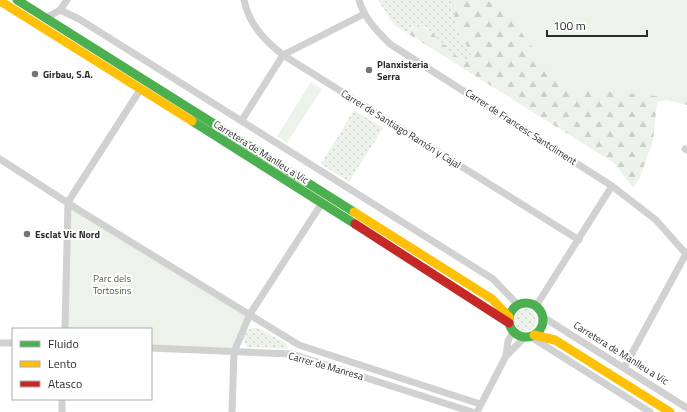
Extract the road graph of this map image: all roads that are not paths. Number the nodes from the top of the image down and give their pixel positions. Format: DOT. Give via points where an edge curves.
graph roads {
  1 [pos="17,0"];
  2 [pos="67,0"];
  3 [pos="244,0"];
  4 [pos="360,0"];
  5 [pos="0,1"];
  6 [pos="60,10"];
  7 [pos="364,14"];
  8 [pos="46,18"];
  9 [pos="283,54"];
  10 [pos="140,90"];
  11 [pos="242,120"];
  12 [pos="0,159"];
  13 [pos="612,186"];
  14 [pos="68,202"];
  15 [pos="322,203"];
  16 [pos="579,240"];
  17 [pos="687,253"];
  18 [pos="497,302"];
  19 [pos="517,305"];
  20 [pos="536,306"];
  21 [pos="250,314"];
  22 [pos="543,320"];
  23 [pos="510,324"];
  24 [pos="65,328"];
  25 [pos="530,336"];
  26 [pos="555,340"];
  27 [pos="0,343"];
  28 [pos="12,343"];
  29 [pos="152,348"];
  30 [pos="234,352"];
  31 [pos="506,356"];
  32 [pos="624,368"];
  33 [pos="62,400"];
  34 [pos="480,404"];
  35 [pos="687,408"];
  36 [pos="62,412"];
  37 [pos="232,412"];
  38 [pos="472,412"];
  39 [pos="477,412"];
  40 [pos="650,412"];
  41 [pos="670,412"];
  1 -- 8 [label="street, Carretera de Manlleu a Vic"];
  2 -- 6 [label="street"];
  3 -- 9 [label="street, Carrer de Santiago Ramón y Cajal" via="252,23 265,41"];
  4 -- 7 [label="street, Carrer de Francesc Santcliment"];
  5 -- 10 [label="street, Carretera de Manlleu a Vic"];
  6 -- 8 [label="street"];
  6 -- 11 [label="street, Carretera de Manlleu a Vic" via="79,19"];
  7 -- 9 [label="street"];
  7 -- 13 [label="street, Carrer de Francesc Santcliment" via="390,44"];
  8 -- 18 [label="street, Carretera de Manlleu a Vic"];
  9 -- 11 [label="street"];
  9 -- 16 [label="street, Carrer de Santiago Ramón y Cajal"];
  10 -- 14 [label="street"];
  10 -- 15 [label="street, Carretera de Manlleu a Vic"];
  11 -- 19 [label="street, Carretera de Manlleu a Vic" via="493,279"];
  12 -- 14 [label="street"];
  13 -- 16 [label="street"];
  13 -- 17 [label="street, Carrer de Francesc Santcliment" via="656,220"];
  14 -- 21 [label="street"];
  14 -- 24 [label="street"];
  15 -- 21 [label="street"];
  15 -- 23 [label="street, Carretera de Manlleu a Vic"];
  16 -- 20 [label="street"];
  17 -- 32 [label="street"];
  18 -- 19 [label="street, Carretera de Manlleu a Vic"];
  18 -- 23 [label="street, Carretera de Manlleu a Vic"];
  19 -- 20 [label="street" via="527,303"];
  19 -- 23 [label="street"];
  20 -- 22 [label="street"];
  21 -- 30 [label="street"];
  21 -- 34 [label="street" via="299,345"];
  22 -- 25 [label="street" via="540,330"];
  22 -- 26 [label="street"];
  22 -- 32 [label="street, Carretera de Manlleu a Vic"];
  23 -- 25 [label="street" via="518,336"];
  23 -- 31 [label="street"];
  25 -- 26 [label="street"];
  25 -- 31 [label="street"];
  25 -- 40 [label="street"];
  26 -- 41 [label="street"];
  27 -- 28 [label="street"];
  29 -- 30 [label="street, Carrer de Manresa"];
  30 -- 37 [label="street"];
  30 -- 38 [label="street, Carrer de Manresa" via="292,354"];
  31 -- 34 [label="street"];
  32 -- 35 [label="street, Carretera de Manlleu a Vic"];
  33 -- 36 [label="street"];
  34 -- 39 [label="street"];
}
